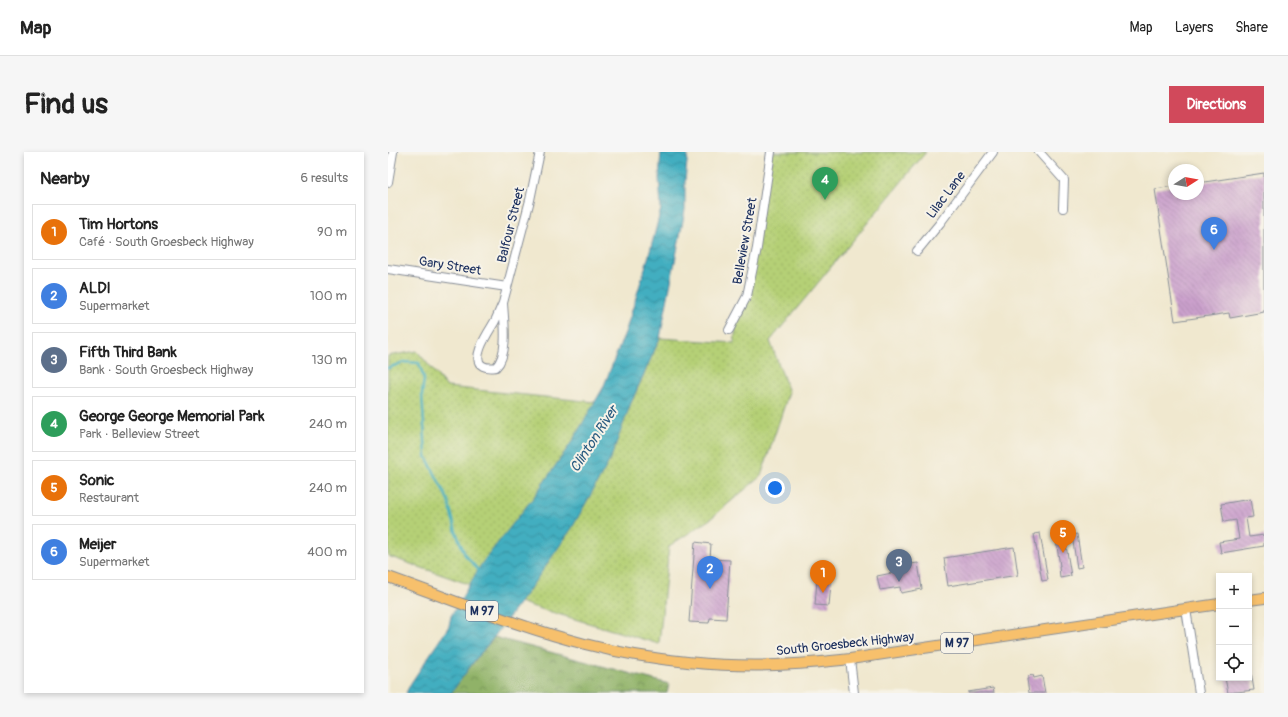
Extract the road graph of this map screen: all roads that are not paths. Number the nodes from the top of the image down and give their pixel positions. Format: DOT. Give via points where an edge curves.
graph roads {
  1 [pos="393,152"];
  2 [pos="540,152"];
  3 [pos="771,152"];
  4 [pos="993,152"];
  5 [pos="1040,152"];
  6 [pos="388,182"];
  7 [pos="1063,208"];
  8 [pos="917,251"];
  9 [pos="388,269"];
  10 [pos="507,288"];
  11 [pos="503,303"];
  12 [pos="729,330"];
  13 [pos="388,578"];
  14 [pos="1264,598"];
  15 [pos="1252,600"];
  16 [pos="1216,604"];
  17 [pos="1186,609"];
  18 [pos="850,659"];
  19 [pos="854,693"];
  20 [pos="1200,693"];
  1 -- 6 [label="street"];
  2 -- 10 [label="street, Balfour Street"];
  3 -- 12 [label="street, Belleview Street" via="747,296"];
  4 -- 8 [label="street, Lilac Lane"];
  5 -- 7 [label="street" via="1064,180"];
  9 -- 10 [label="street, Gary Street"];
  10 -- 11 [label="street, Balfour Street"];
  11 -- 11 [label="street, Balfour Street" via="479,351 478,361 485,367 496,367 502,356"];
  13 -- 18 [label="main road, South Groesbeck Highway / M 97" via="565,639 635,655 757,665"];
  14 -- 15 [label="main road"];
  16 -- 17 [label="main road, South Groesbeck Highway / M 97"];
  17 -- 18 [label="main road, South Groesbeck Highway / M 97"];
  17 -- 20 [label="street"];
  18 -- 19 [label="street"];
}
